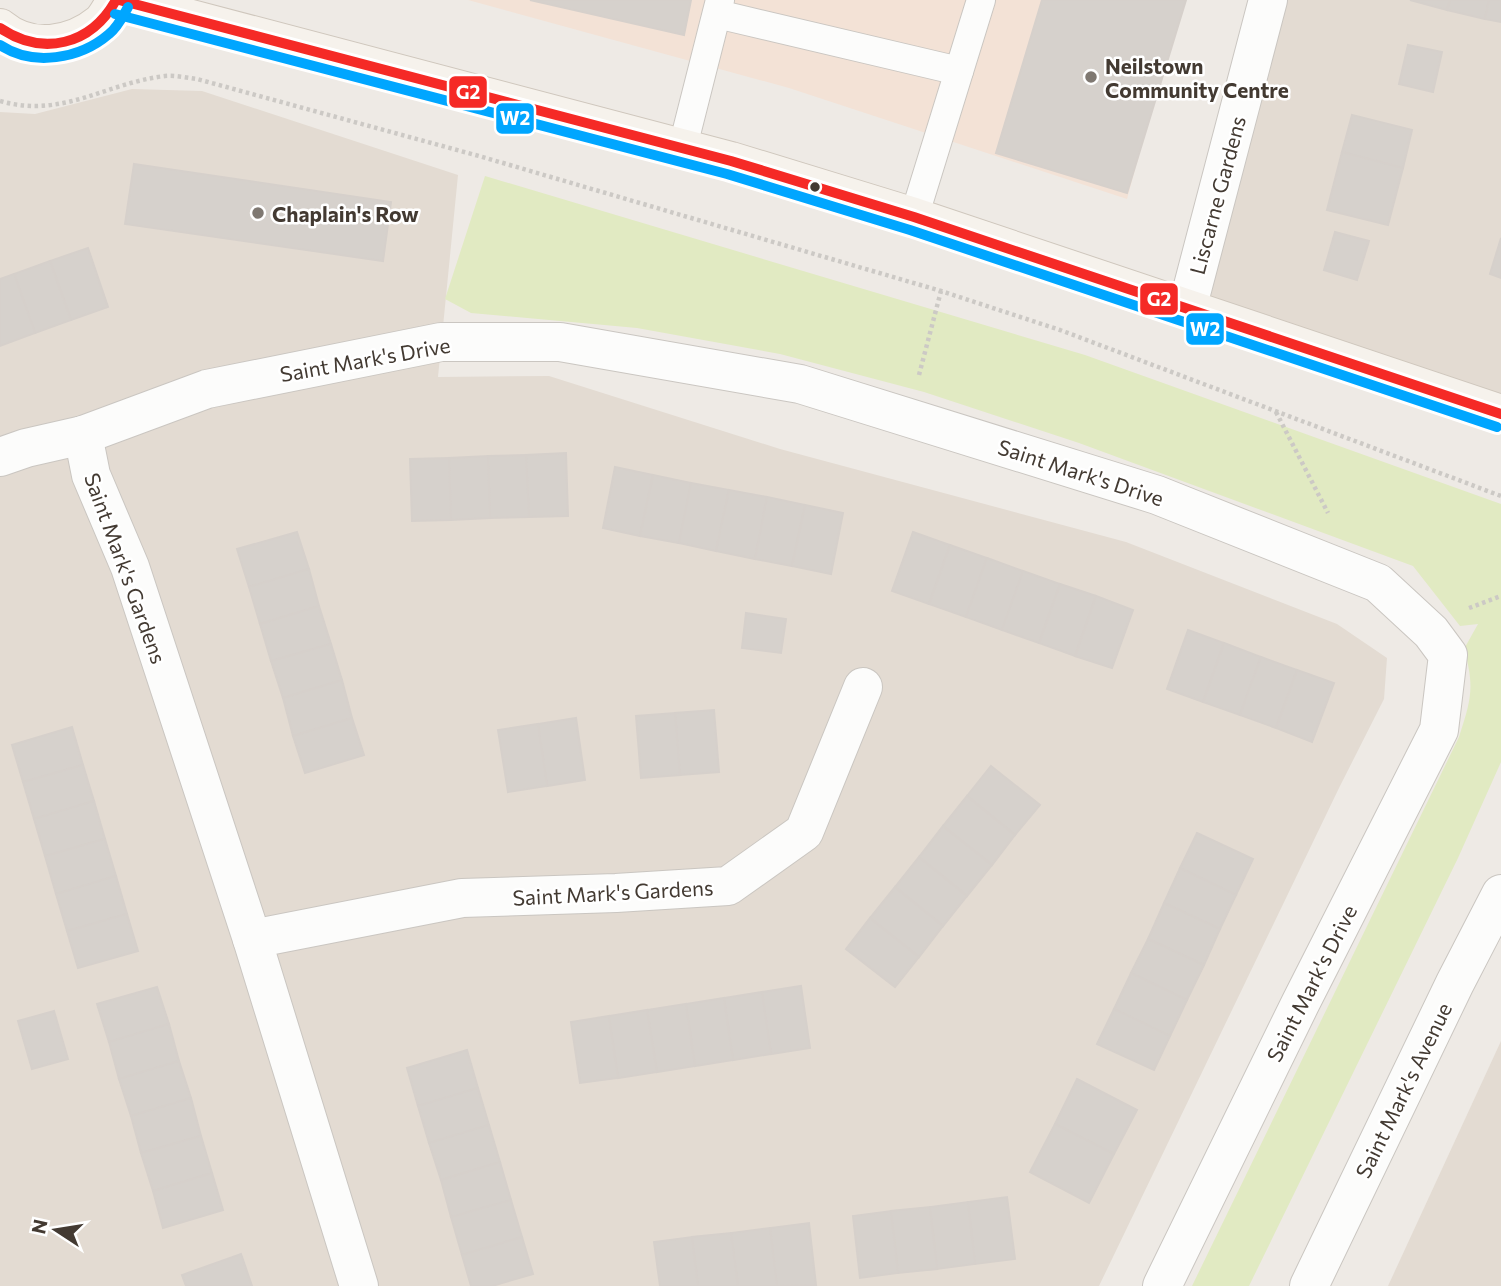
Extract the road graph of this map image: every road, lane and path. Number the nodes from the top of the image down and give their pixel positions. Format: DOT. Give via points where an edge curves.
graph roads {
  1 [pos="118,0"];
  2 [pos="981,0"];
  3 [pos="1268,0"];
  4 [pos="718,7"];
  5 [pos="0,28"];
  6 [pos="959,71"];
  7 [pos="0,101"];
  8 [pos="682,150"];
  9 [pos="914,217"];
  10 [pos="1187,309"];
  11 [pos="1275,411"];
  12 [pos="1501,414"];
  13 [pos="83,435"];
  14 [pos="0,457"];
  15 [pos="1501,496"];
  16 [pos="1330,516"];
  17 [pos="1501,596"];
  18 [pos="1461,611"];
  19 [pos="863,687"];
  20 [pos="1501,894"];
  21 [pos="252,939"];
  22 [pos="359,1286"];
  23 [pos="1162,1286"];
  24 [pos="1308,1286"];
  1 -- 5 [label="street" via="103,21 83,36 59,44 33,44"];
  1 -- 8 [label="street"];
  2 -- 6 [label="lane"];
  3 -- 10 [label="street, Liscarne Gardens"];
  4 -- 6 [label="lane"];
  4 -- 8 [label="lane"];
  6 -- 9 [label="lane"];
  7 -- 11 [label="path" via="18,106 66,104 167,76 197,79 942,291"];
  8 -- 9 [label="street"];
  9 -- 10 [label="street"];
  10 -- 12 [label="street"];
  11 -- 15 [label="path"];
  11 -- 16 [label="path"];
  13 -- 14 [label="street, Saint Mark's Drive"];
  13 -- 21 [label="street, Saint Mark's Gardens" via="91,475 130,567"];
  13 -- 23 [label="street, Saint Mark's Drive" via="207,389 425,345 559,342 800,384 1157,495 1378,583 1431,632 1448,655 1439,730"];
  17 -- 18 [label="path"];
  19 -- 21 [label="street, Saint Mark's Gardens" via="804,832 728,886 462,898"];
  20 -- 24 [label="street, Saint Mark's Avenue"];
  21 -- 22 [label="street, Saint Mark's Gardens"];
}
